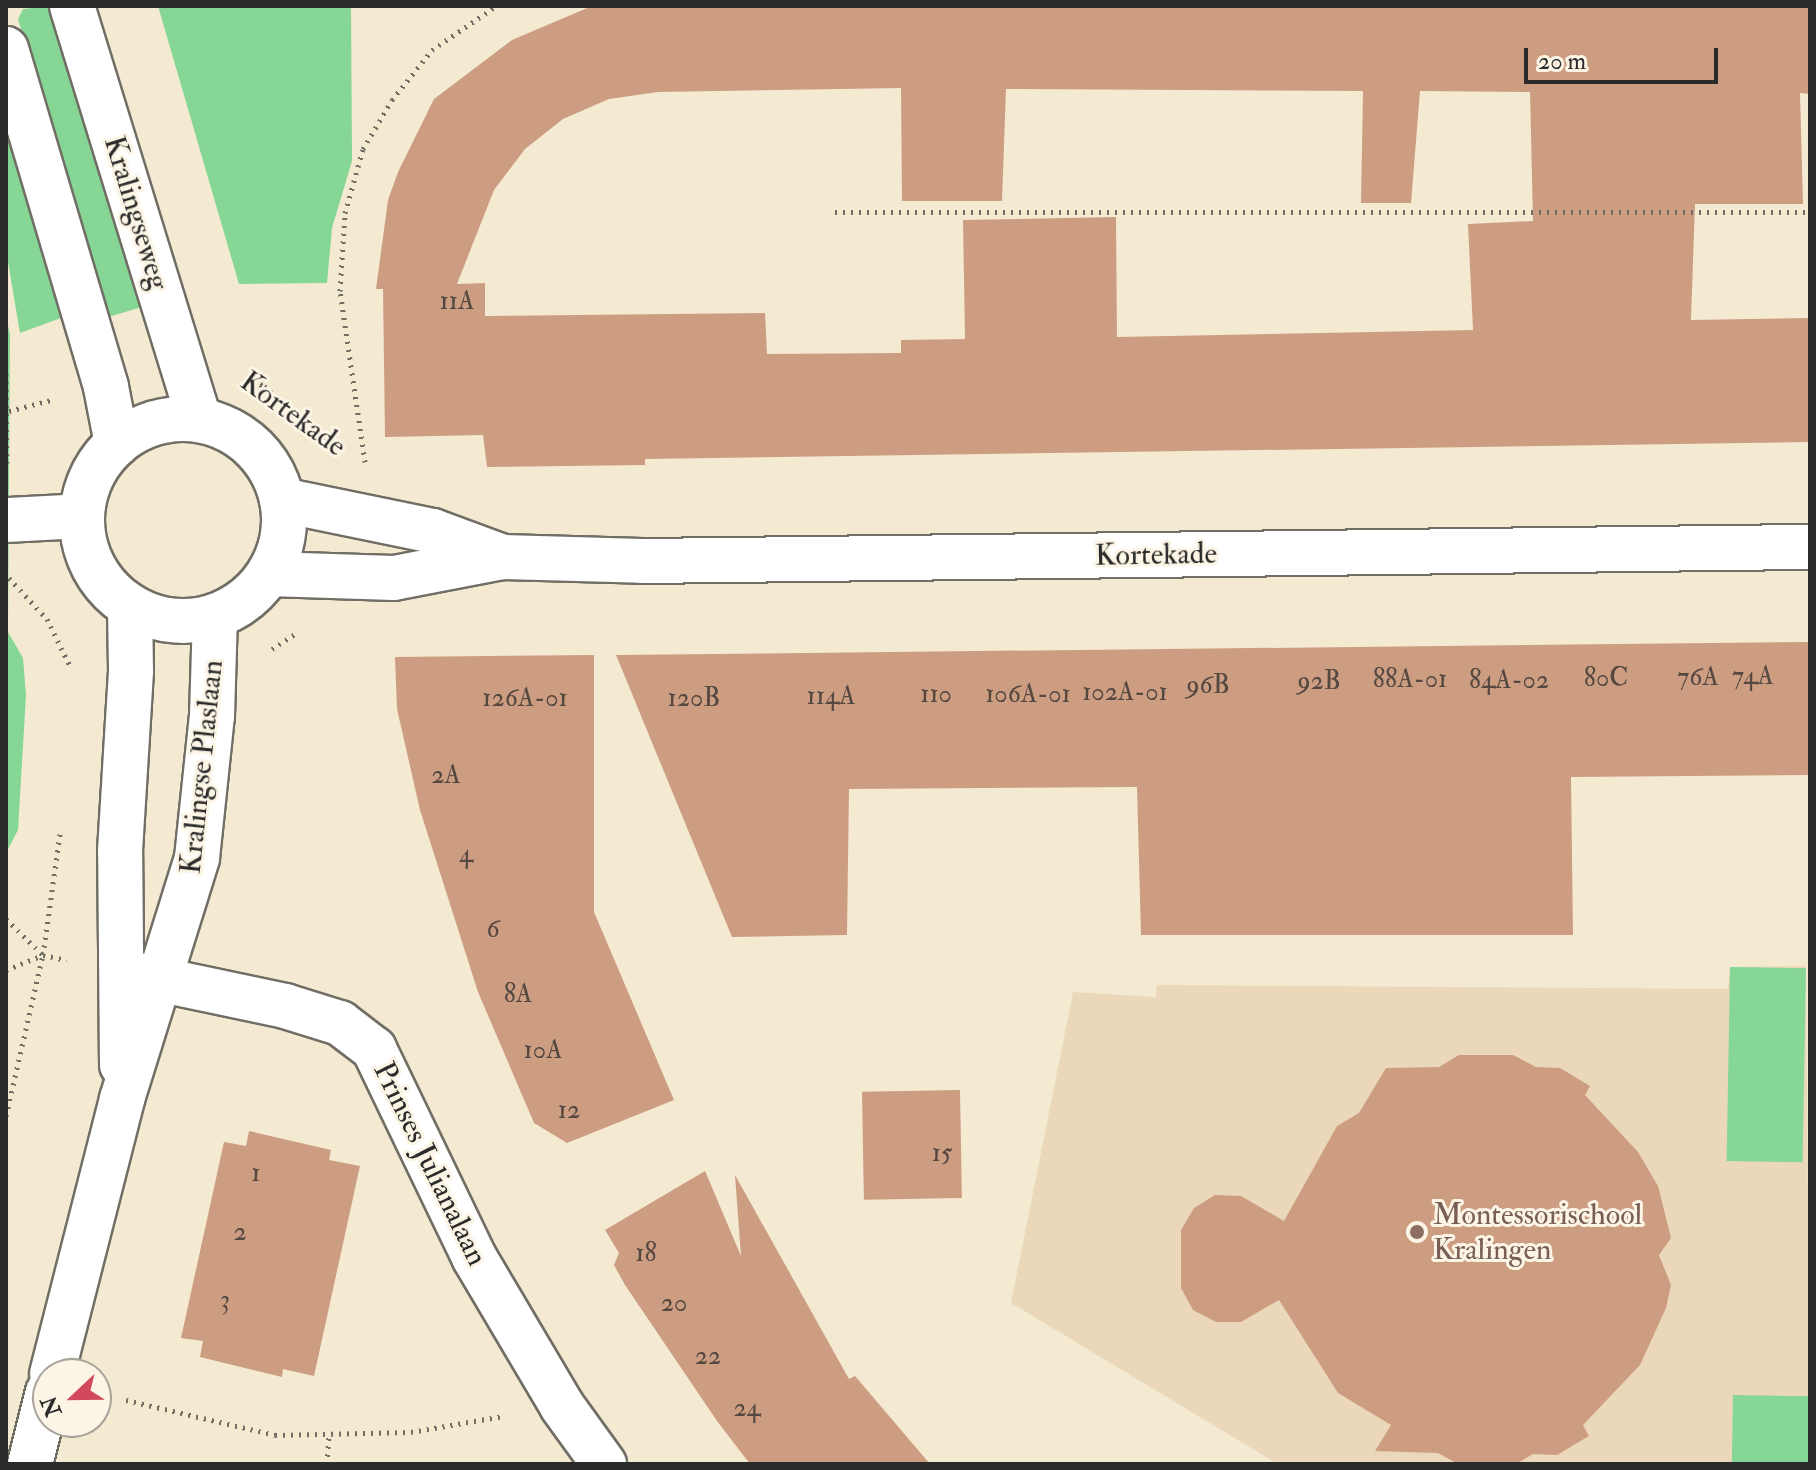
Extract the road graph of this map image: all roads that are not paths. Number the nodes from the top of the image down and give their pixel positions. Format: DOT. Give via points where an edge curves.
graph roads {
  1 [pos="72,6"];
  2 [pos="6,49"];
  3 [pos="199,420"];
  4 [pos="117,444"];
  5 [pos="282,500"];
  6 [pos="82,516"];
  7 [pos="6,520"];
  8 [pos="1810,547"];
  9 [pos="503,557"];
  10 [pos="269,574"];
  11 [pos="130,606"];
  12 [pos="215,616"];
  13 [pos="142,974"];
  14 [pos="56,1358"];
  15 [pos="36,1438"];
  16 [pos="30,1464"];
  17 [pos="604,1464"];
  1 -- 3 [label="main road, Kralingseweg"];
  2 -- 4 [label="main road" via="106,387"];
  3 -- 4 [label="main road" via="169,420 141,428"];
  3 -- 5 [label="main road" via="228,429 253,446 271,471"];
  4 -- 6 [label="main road" via="98,465"];
  5 -- 9 [label="main road, Kortekade" via="433,531"];
  5 -- 10 [label="main road" via="284,526"];
  6 -- 7 [label="main road"];
  6 -- 11 [label="main road" via="94,567"];
  8 -- 9 [label="main road, Kortekade" via="642,561"];
  9 -- 10 [label="main road, Kortekade" via="394,578"];
  10 -- 12 [label="main road" via="254,592"];
  11 -- 12 [label="main road" via="156,618 186,621"];
  11 -- 13 [label="main road, Kralingse Plaslaan" via="120,851"];
  12 -- 13 [label="main road, Kralingse Plaslaan" via="213,700 197,858"];
  13 -- 14 [label="main road, Kralingse Plaslaan" via="122,1099"];
  13 -- 17 [label="main road, Prinses Julianalaan" via="340,1023 374,1049 474,1257 562,1406"];
  15 -- 16 [label="main road"];
}
